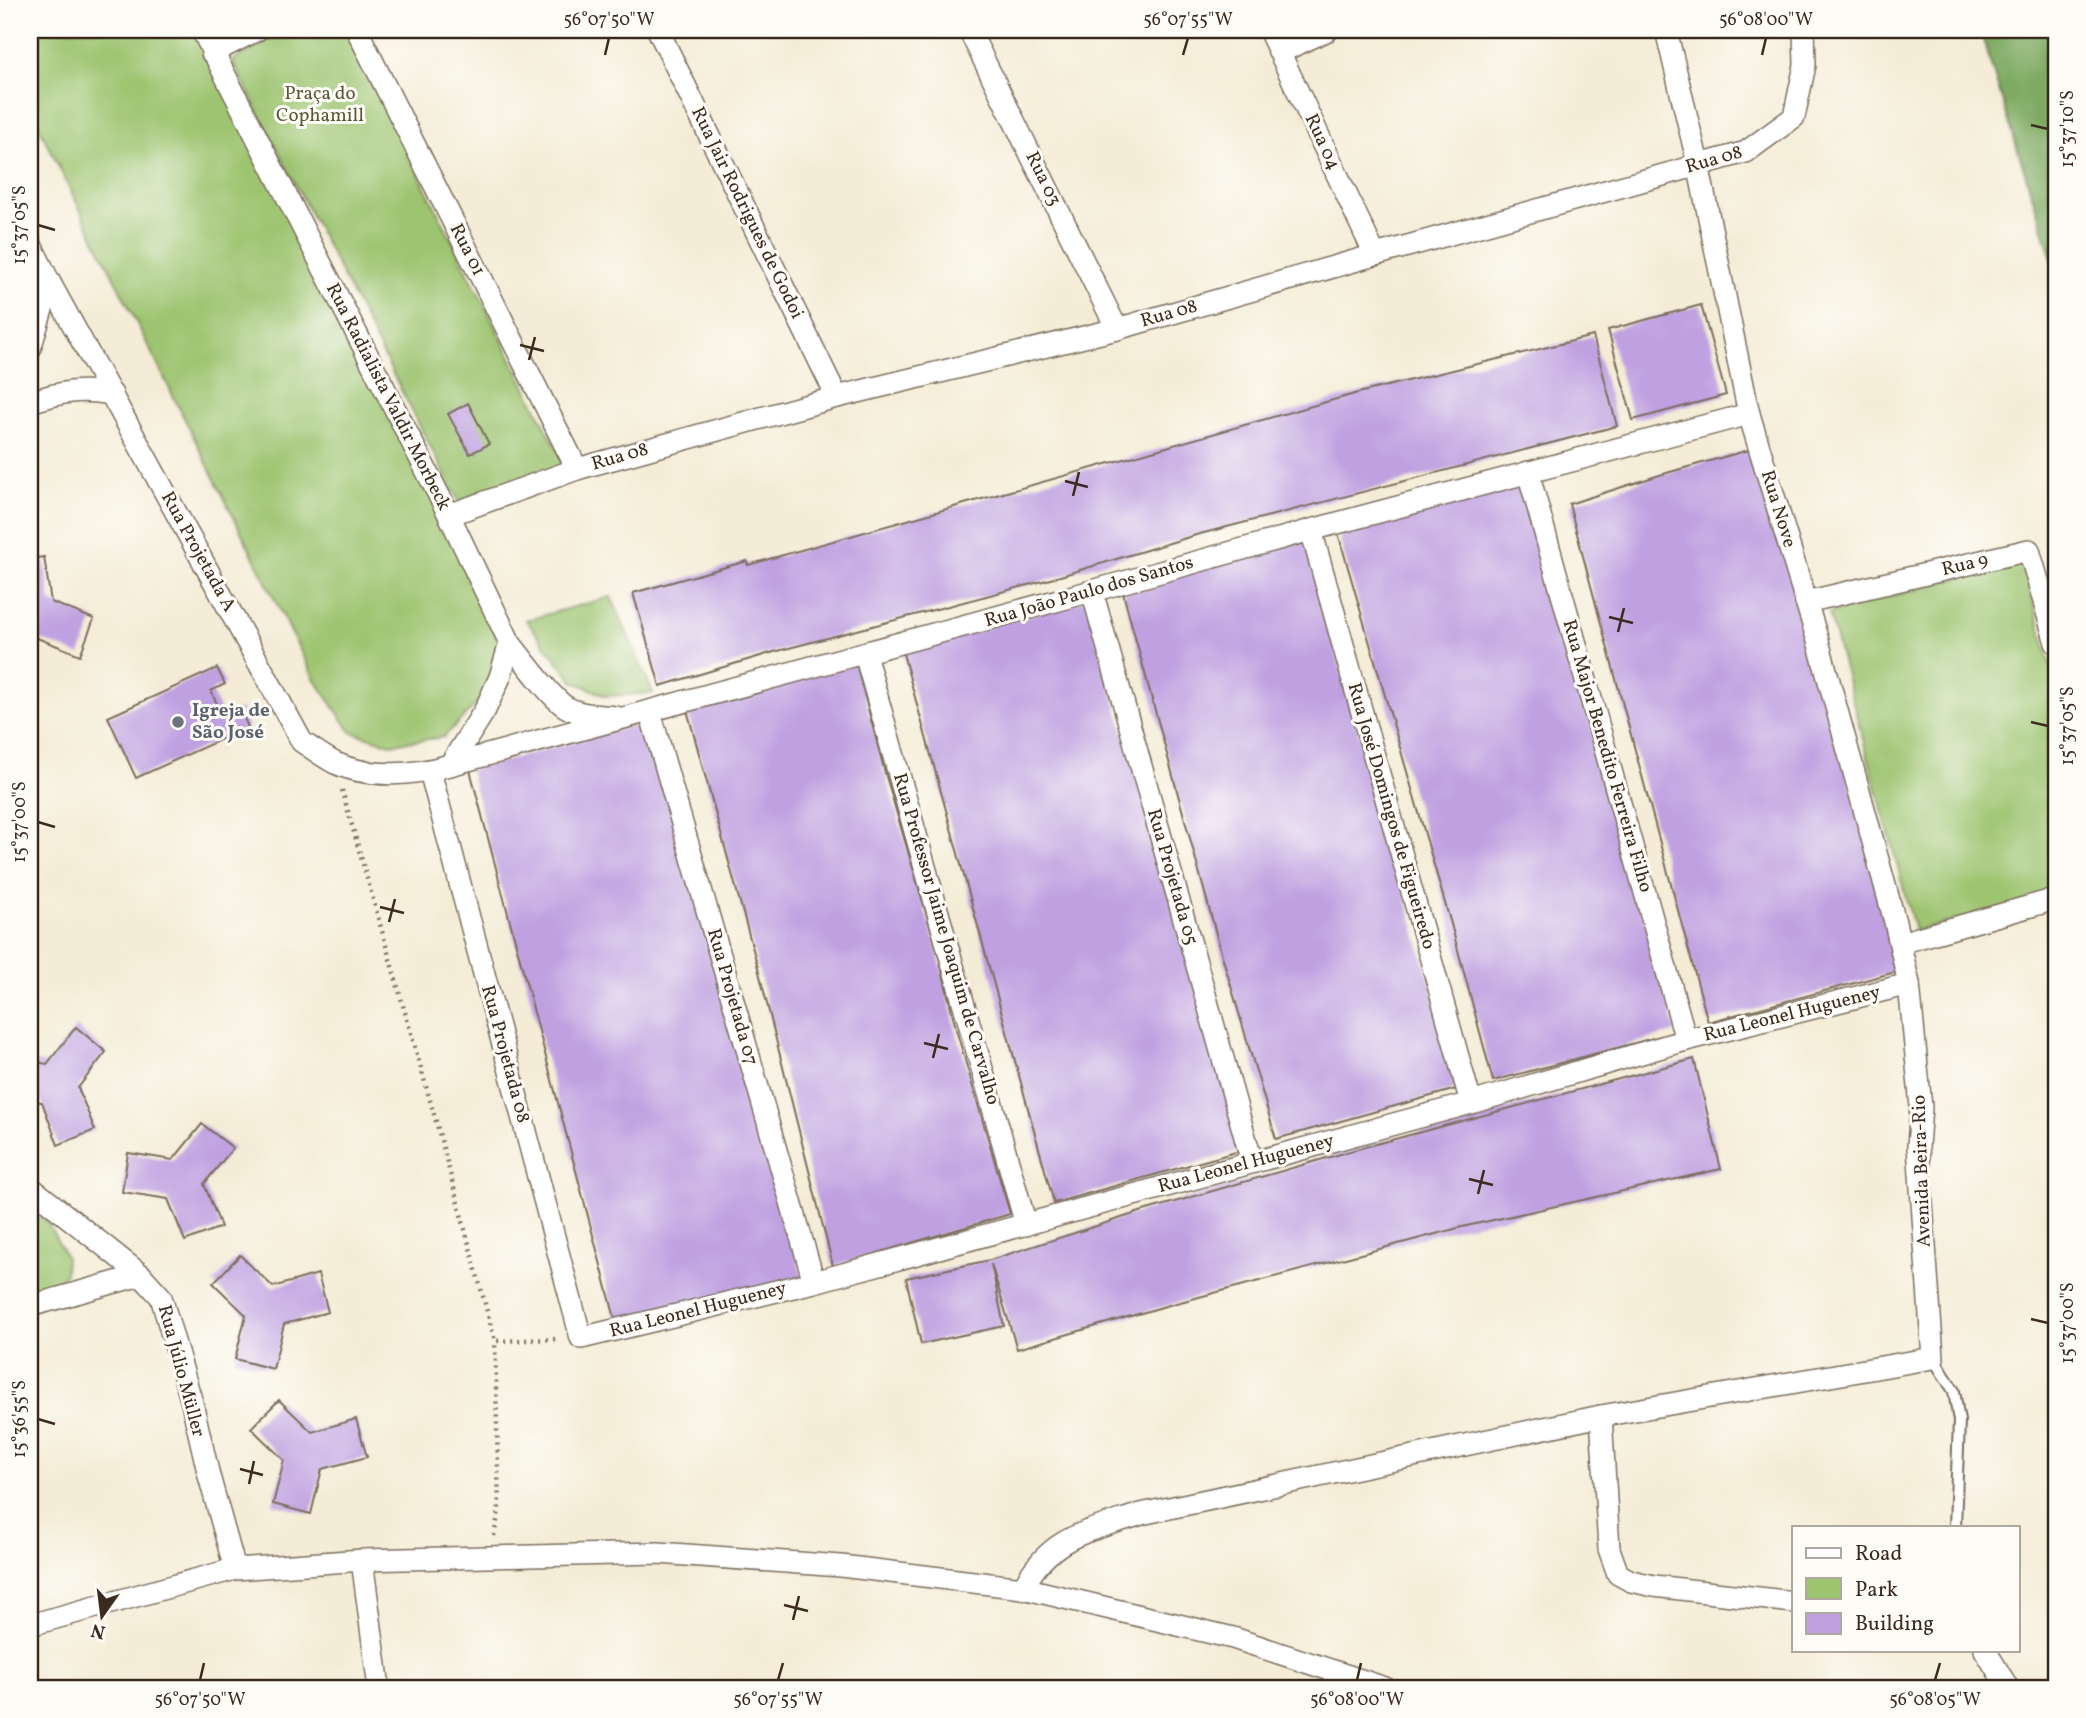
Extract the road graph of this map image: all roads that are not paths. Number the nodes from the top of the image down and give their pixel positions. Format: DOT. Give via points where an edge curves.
graph roads {
  1 [pos="202,30"];
  2 [pos="257,30"];
  3 [pos="357,30"];
  4 [pos="658,30"];
  5 [pos="969,30"];
  6 [pos="1269,30"];
  7 [pos="1328,30"];
  8 [pos="1666,30"];
  9 [pos="1804,30"];
  10 [pos="1280,52"];
  11 [pos="212,53"];
  12 [pos="1698,164"];
  13 [pos="30,243"];
  14 [pos="1375,255"];
  15 [pos="50,284"];
  16 [pos="1117,329"];
  17 [pos="30,349"];
  18 [pos="112,394"];
  19 [pos="837,397"];
  20 [pos="30,402"];
  21 [pos="1749,414"];
  22 [pos="577,470"];
  23 [pos="1528,472"];
  24 [pos="449,515"];
  25 [pos="1311,530"];
  26 [pos="1092,592"];
  27 [pos="1806,602"];
  28 [pos="510,643"];
  29 [pos="2056,643"];
  30 [pos="865,654"];
  31 [pos="650,712"];
  32 [pos="629,718"];
  33 [pos="440,768"];
  34 [pos="2056,900"];
  35 [pos="1900,943"];
  36 [pos="1909,984"];
  37 [pos="1686,1041"];
  38 [pos="1471,1103"];
  39 [pos="1252,1162"];
  40 [pos="30,1187"];
  41 [pos="1026,1224"];
  42 [pos="141,1275"];
  43 [pos="814,1282"];
  44 [pos="30,1306"];
  45 [pos="580,1338"];
  46 [pos="1933,1358"];
  47 [pos="1601,1416"];
  48 [pos="1955,1526"];
  49 [pos="362,1560"];
  50 [pos="236,1569"];
  51 [pos="1024,1588"];
  52 [pos="1792,1602"];
  53 [pos="30,1625"];
  54 [pos="1986,1652"];
  55 [pos="379,1688"];
  56 [pos="1385,1688"];
  57 [pos="2008,1688"];
  1 -- 11 [label="street, Rua Radialista Valdir Morbeck"];
  2 -- 11 [label="street"];
  3 -- 22 [label="street, Rua 01"];
  4 -- 19 [label="street, Rua Jair Rodrigues de Godoi"];
  5 -- 16 [label="street, Rua 03"];
  6 -- 10 [label="street, Rua 04"];
  7 -- 10 [label="street"];
  8 -- 12 [label="street, Rua Nove"];
  9 -- 12 [label="street, Rua 08" via="1805,65 1794,117 1746,152"];
  10 -- 14 [label="street, Rua 04"];
  11 -- 24 [label="street, Rua Radialista Valdir Morbeck"];
  12 -- 14 [label="street, Rua 08"];
  12 -- 21 [label="street, Rua Nove"];
  13 -- 15 [label="street, Rua Projetada A"];
  14 -- 16 [label="street, Rua 08"];
  15 -- 17 [label="street"];
  15 -- 18 [label="street, Rua Projetada A"];
  16 -- 19 [label="street, Rua 08"];
  18 -- 20 [label="street" via="87,389"];
  18 -- 33 [label="street, Rua Projetada A" via="302,742 360,771"];
  19 -- 22 [label="street, Rua 08"];
  21 -- 23 [label="street, Rua João Paulo dos Santos"];
  21 -- 27 [label="street, Rua Nove"];
  22 -- 24 [label="street, Rua 08"];
  23 -- 25 [label="street, Rua João Paulo dos Santos"];
  23 -- 37 [label="street, Rua Major Benedito Ferreira Filho"];
  24 -- 28 [label="street, Rua Radialista Valdir Morbeck"];
  25 -- 26 [label="street, Rua João Paulo dos Santos"];
  25 -- 38 [label="street, Rua José Domingos de Figueiredo"];
  26 -- 30 [label="street, Rua João Paulo dos Santos"];
  26 -- 39 [label="street, Rua Projetada 05"];
  27 -- 29 [label="street, Rua 9" via="2029,550"];
  27 -- 35 [label="street, Rua Nove"];
  28 -- 32 [label="street" via="566,707"];
  28 -- 33 [label="street" via="485,710"];
  30 -- 31 [label="street, Rua João Paulo dos Santos"];
  30 -- 41 [label="street, Rua Professor Jaime Joaquim de Carvalho"];
  31 -- 32 [label="street, Rua João Paulo dos Santos"];
  31 -- 43 [label="street, Rua Projetada 07"];
  32 -- 33 [label="street, Rua João Paulo dos Santos"];
  33 -- 45 [label="street, Rua Projetada 08"];
  34 -- 35 [label="street"];
  35 -- 36 [label="street, Rua Nove"];
  36 -- 37 [label="street, Rua Leonel Hugueney"];
  36 -- 46 [label="street, Avenida Beira-Rio" via="1921,1107 1918,1146"];
  37 -- 38 [label="street, Rua Leonel Hugueney"];
  38 -- 39 [label="street, Rua Leonel Hugueney"];
  39 -- 41 [label="street, Rua Leonel Hugueney"];
  40 -- 42 [label="street, Rua Júlio Müller"];
  41 -- 43 [label="street, Rua Leonel Hugueney"];
  42 -- 44 [label="street"];
  42 -- 50 [label="street, Rua Júlio Müller" via="161,1297"];
  43 -- 45 [label="street, Rua Leonel Hugueney"];
  46 -- 47 [label="street"];
  46 -- 48 [label="lane" via="1954,1391 1959,1421"];
  47 -- 51 [label="street" via="1141,1514 1078,1535 1049,1551 1033,1568"];
  47 -- 52 [label="street" via="1609,1549 1618,1574 1654,1586"];
  49 -- 50 [label="street"];
  49 -- 51 [label="street" via="658,1553 841,1566"];
  49 -- 55 [label="street"];
  50 -- 53 [label="street"];
  51 -- 56 [label="street" via="1233,1638"];
  54 -- 57 [label="street"];
}
